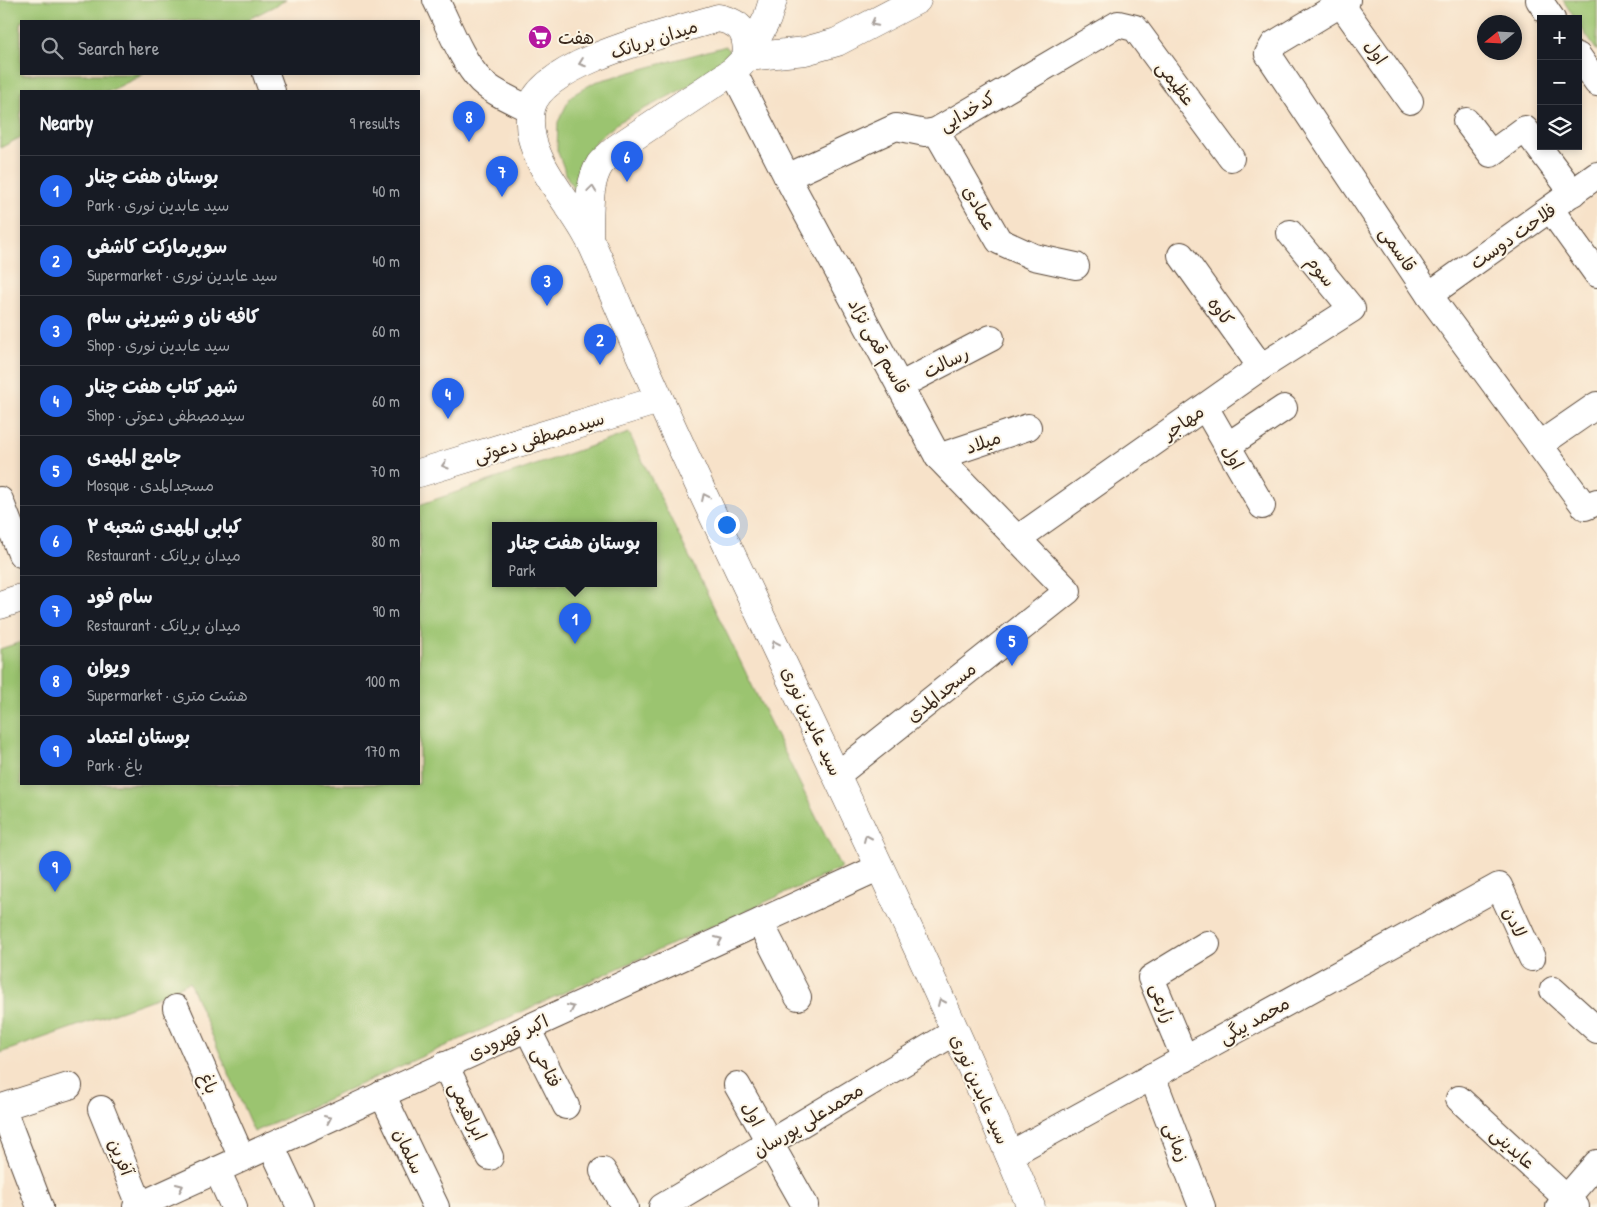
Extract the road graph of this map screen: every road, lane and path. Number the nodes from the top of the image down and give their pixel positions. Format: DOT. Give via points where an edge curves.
graph roads {
  1 [pos="436,0"];
  2 [pos="774,0"];
  3 [pos="917,0"];
  4 [pos="1539,0"];
  5 [pos="1344,2"];
  6 [pos="722,9"];
  7 [pos="1549,15"];
  8 [pos="1112,26"];
  9 [pos="1581,60"];
  10 [pos="740,64"];
  11 [pos="266,75"];
  12 [pos="1597,83"];
  13 [pos="272,90"];
  14 [pos="1410,101"];
  15 [pos="531,110"];
  16 [pos="1466,121"];
  17 [pos="936,131"];
  18 [pos="1232,158"];
  19 [pos="1597,175"];
  20 [pos="787,177"];
  21 [pos="1573,193"];
  22 [pos="1550,210"];
  23 [pos="1290,233"];
  24 [pos="589,237"];
  25 [pos="1181,255"];
  26 [pos="1076,266"];
  27 [pos="1596,270"];
  28 [pos="1429,295"];
  29 [pos="1352,309"];
  30 [pos="992,338"];
  31 [pos="1261,367"];
  32 [pos="901,385"];
  33 [pos="659,400"];
  34 [pos="1597,405"];
  35 [pos="1205,407"];
  36 [pos="1284,408"];
  37 [pos="1028,427"];
  38 [pos="1540,445"];
  39 [pos="1227,446"];
  40 [pos="938,457"];
  41 [pos="420,473"];
  42 [pos="0,500"];
  43 [pos="1597,502"];
  44 [pos="1262,506"];
  45 [pos="1017,539"];
  46 [pos="20,551"];
  47 [pos="1068,591"];
  48 [pos="20,598"];
  49 [pos="0,605"];
  50 [pos="837,775"];
  51 [pos="880,867"];
  52 [pos="1498,886"];
  53 [pos="760,922"];
  54 [pos="1207,944"];
  55 [pos="1532,958"];
  56 [pos="1553,990"];
  57 [pos="798,997"];
  58 [pos="176,1008"];
  59 [pos="527,1028"];
  60 [pos="1597,1030"];
  61 [pos="955,1032"];
  62 [pos="1184,1059"];
  63 [pos="446,1065"];
  64 [pos="1152,1076"];
  65 [pos="737,1085"];
  66 [pos="69,1086"];
  67 [pos="382,1094"];
  68 [pos="1459,1099"];
  69 [pos="566,1106"];
  70 [pos="101,1109"];
  71 [pos="768,1143"];
  72 [pos="271,1145"];
  73 [pos="1009,1155"];
  74 [pos="490,1157"];
  75 [pos="242,1158"];
  76 [pos="1597,1163"];
  77 [pos="217,1170"];
  78 [pos="602,1171"];
  79 [pos="805,1204"];
  80 [pos="1568,1204"];
  81 [pos="138,1206"];
  82 [pos="40,1207"];
  83 [pos="234,1207"];
  84 [pos="300,1207"];
  85 [pos="436,1207"];
  86 [pos="625,1207"];
  87 [pos="662,1207"];
  88 [pos="1031,1207"];
  89 [pos="1202,1207"];
  1 -- 15 [label="street" via="480,80"];
  2 -- 10 [label="main road" via="767,19"];
  3 -- 10 [label="main road, one-way" via="837,42"];
  4 -- 7 [label="street"];
  5 -- 14 [label="street, اول"];
  5 -- 28 [label="street, قاسمی" via="1274,44 1268,54"];
  6 -- 10 [label="main road, میدان بریانک" via="740,27 747,40"];
  6 -- 15 [label="main road, میدان بریانک, one-way" via="570,67 535,96"];
  8 -- 17 [label="street, کدخدایی"];
  8 -- 18 [label="street, عظیمی" via="1118,24 1135,28"];
  9 -- 12 [label="street"];
  10 -- 20 [label="street, قاسم قمی نژاد"];
  24 -- 10 [label="main road, one-way" via="592,188 601,163 617,148"];
  11 -- 13 [label="street"];
  15 -- 24 [label="main road, میدان بریانک" via="531,136 539,157"];
  16 -- 21 [label="street" via="1491,154 1525,129"];
  17 -- 20 [label="street, کدخدایی" via="925,133 896,127"];
  17 -- 26 [label="street, عمادی" via="999,241 1034,257"];
  19 -- 21 [label="street, فلاحت دوست"];
  20 -- 32 [label="street, قاسم قمی نژاد"];
  21 -- 22 [label="street, فلاحت دوست"];
  22 -- 27 [label="street"];
  22 -- 28 [label="street, فلاحت دوست"];
  23 -- 29 [label="street, سوم"];
  24 -- 33 [label="main road, سید عابدین نوری"];
  25 -- 31 [label="street, کاوه"];
  28 -- 38 [label="street, قاسمی"];
  29 -- 31 [label="street, مهاجر"];
  30 -- 32 [label="street, رسالت"];
  31 -- 35 [label="street, مهاجر"];
  32 -- 40 [label="street, قاسم قمی نژاد"];
  33 -- 41 [label="main road, سیدمصطفی دعوتی, one-way"];
  50 -- 33 [label="main road, سید عابدین نوری, one-way"];
  34 -- 38 [label="street"];
  35 -- 39 [label="street, اول"];
  35 -- 45 [label="street, مهاجر"];
  36 -- 39 [label="street"];
  37 -- 40 [label="street, میلاد"];
  38 -- 43 [label="street, قاسمی" via="1584,507"];
  39 -- 44 [label="street, اول"];
  40 -- 45 [label="street, قاسم قمی نژاد"];
  42 -- 46 [label="street"];
  45 -- 47 [label="street, قاسم قمی نژاد"];
  47 -- 50 [label="street, مسجدالمدی"];
  48 -- 49 [label="main road"];
  51 -- 50 [label="main road, سید عابدین نوری, one-way"];
  51 -- 53 [label="street, اکبر قهرودی"];
  61 -- 51 [label="main road, سید عابدین نوری, one-way"];
  52 -- 55 [label="street, لادن"];
  52 -- 62 [label="street, محمد بیگی"];
  53 -- 57 [label="street"];
  59 -- 53 [label="street, اکبر قهرودی, one-way"];
  54 -- 62 [label="street, زارعی" via="1151,978"];
  56 -- 60 [label="street"];
  58 -- 75 [label="street, باغ"];
  59 -- 63 [label="street, اکبر قهرودی"];
  59 -- 69 [label="street, فتاحی"];
  61 -- 71 [label="street, محمدعلی پورسان"];
  61 -- 73 [label="main road, سید عابدین نوری"];
  62 -- 64 [label="street, محمد بیگی"];
  63 -- 67 [label="street, اکبر قهرودی"];
  63 -- 74 [label="street, ابراهیمی"];
  64 -- 73 [label="street, محمد بیگی"];
  64 -- 89 [label="street, زمانی"];
  65 -- 71 [label="street, اول"];
  66 -- 82 [label="street" via="2,1107"];
  72 -- 67 [label="street, اکبر قهرودی, one-way"];
  67 -- 85 [label="street, سلمان"];
  68 -- 80 [label="street, عابدینی"];
  70 -- 81 [label="street, آفرین"];
  71 -- 79 [label="street, اول"];
  71 -- 87 [label="street, محمدعلی پورسان"];
  72 -- 75 [label="street, اکبر قهرودی"];
  72 -- 84 [label="street"];
  73 -- 88 [label="main road, سید عابدین نوری"];
  75 -- 77 [label="street, اکبر قهرودی"];
  76 -- 80 [label="street"];
  81 -- 77 [label="street, اکبر قهرودی, one-way"];
  77 -- 83 [label="street"];
  78 -- 86 [label="street"];
}
